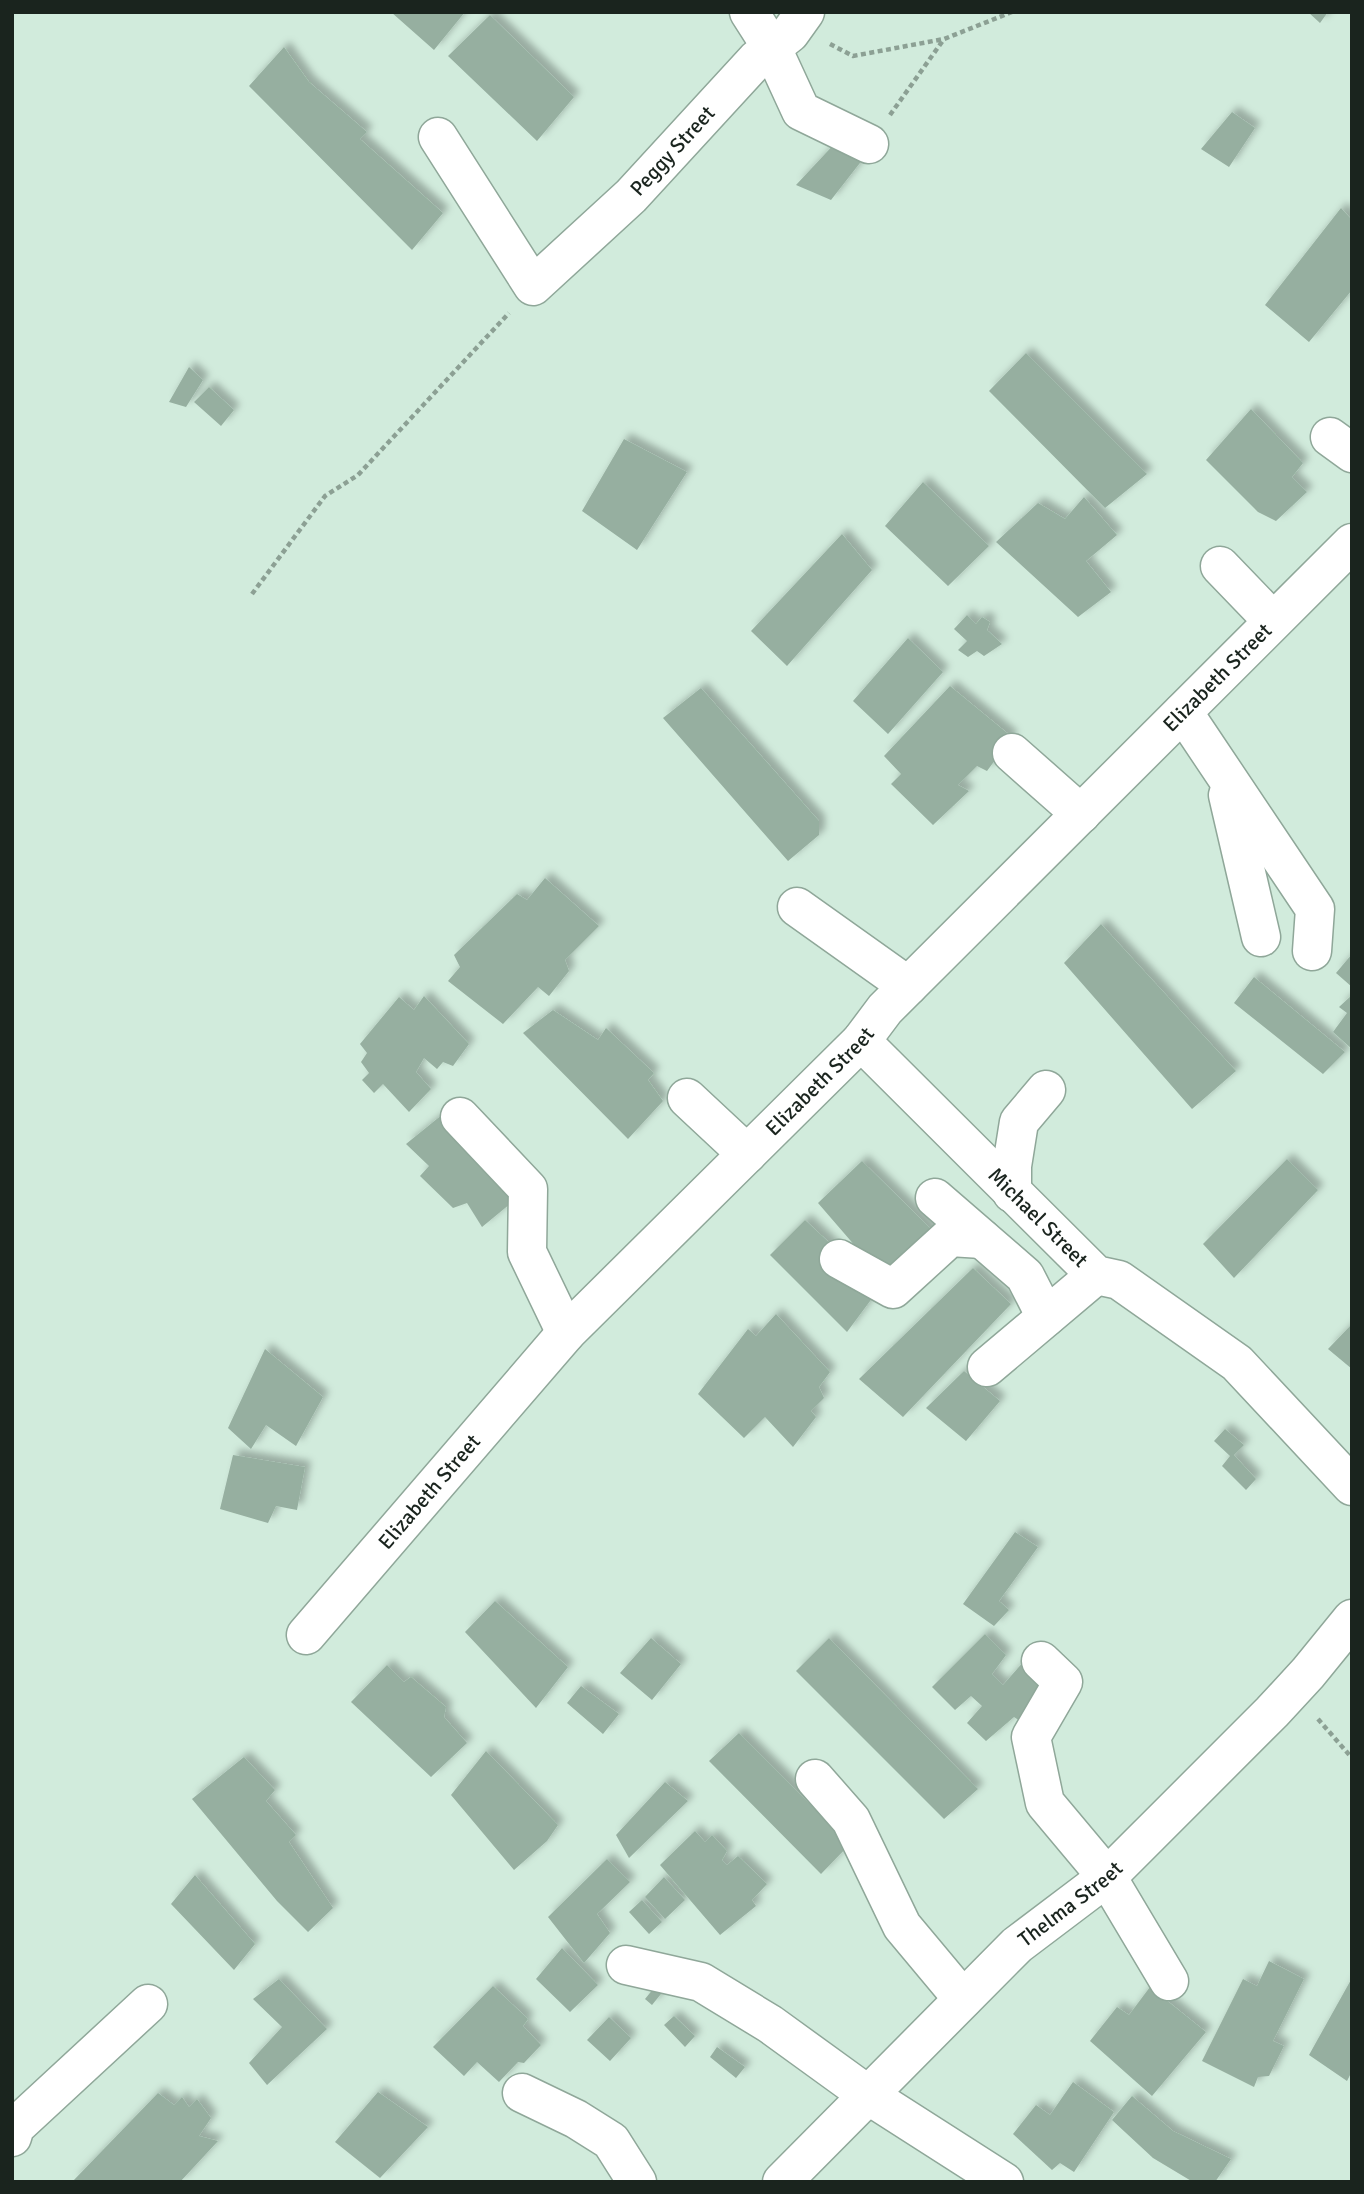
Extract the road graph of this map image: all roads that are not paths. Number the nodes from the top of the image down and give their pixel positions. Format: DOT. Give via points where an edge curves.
graph roads {
  1 [pos="749,12"];
  2 [pos="791,29"];
  3 [pos="438,137"];
  4 [pos="869,144"];
  5 [pos="1352,543"];
  6 [pos="1220,566"];
  7 [pos="1273,621"];
  8 [pos="1183,712"];
  9 [pos="1012,753"];
  10 [pos="1223,772"];
  11 [pos="1081,814"];
  12 [pos="797,907"];
  13 [pos="1261,937"];
  14 [pos="1312,951"];
  15 [pos="908,986"];
  16 [pos="861,1041"];
  17 [pos="1046,1090"];
  18 [pos="687,1098"];
  19 [pos="460,1117"];
  20 [pos="747,1154"];
  21 [pos="1012,1193"];
  22 [pos="935,1198"];
  23 [pos="982,1239"];
  24 [pos="839,1259"];
  25 [pos="1096,1275"];
  26 [pos="1046,1317"];
  27 [pos="566,1333"];
  28 [pos="987,1367"];
  29 [pos="1352,1486"];
  30 [pos="1352,1619"];
  31 [pos="306,1635"];
  32 [pos="1041,1661"];
  33 [pos="815,1779"];
  34 [pos="1107,1877"];
  35 [pos="626,1965"];
  36 [pos="1169,1981"];
  37 [pos="963,1999"];
  38 [pos="148,2004"];
  39 [pos="522,2094"];
  40 [pos="868,2095"];
  41 [pos="12,2137"];
  42 [pos="637,2182"];
  43 [pos="782,2182"];
  44 [pos="1004,2182"];
  1 -- 2 [label="street"];
  2 -- 3 [label="street, Peggy Street" via="756,60 631,196 533,286"];
  2 -- 4 [label="street" via="801,111"];
  5 -- 7 [label="street, Elizabeth Street"];
  6 -- 7 [label="street"];
  7 -- 8 [label="street, Elizabeth Street"];
  8 -- 10 [label="street"];
  8 -- 11 [label="street, Elizabeth Street"];
  9 -- 11 [label="street"];
  10 -- 13 [label="street"];
  10 -- 14 [label="street" via="1315,909"];
  11 -- 15 [label="street, Elizabeth Street"];
  12 -- 15 [label="street"];
  15 -- 16 [label="street, Elizabeth Street"];
  16 -- 20 [label="street, Elizabeth Street"];
  16 -- 21 [label="street, Michael Street"];
  17 -- 21 [label="street" via="1019,1122"];
  18 -- 20 [label="street"];
  19 -- 27 [label="street" via="528,1189 527,1252"];
  20 -- 27 [label="street, Elizabeth Street"];
  21 -- 25 [label="street, Michael Street"];
  22 -- 23 [label="street"];
  23 -- 24 [label="street" via="950,1237 893,1289"];
  23 -- 26 [label="street" via="1025,1276"];
  25 -- 26 [label="street"];
  25 -- 29 [label="street, Michael Street" via="1119,1280 1237,1363"];
  26 -- 28 [label="street"];
  27 -- 31 [label="street, Elizabeth Street"];
  30 -- 34 [label="street, Thelma Street" via="1272,1712"];
  32 -- 34 [label="street" via="1063,1682 1031,1737 1045,1804"];
  33 -- 37 [label="street" via="851,1820 902,1926"];
  34 -- 36 [label="street"];
  34 -- 37 [label="street, Thelma Street" via="1017,1945"];
  35 -- 40 [label="street" via="701,1982 770,2024"];
  37 -- 40 [label="street, Thelma Street"];
  38 -- 41 [label="street" via="15,2127"];
  39 -- 42 [label="street" via="611,2141"];
  40 -- 43 [label="street, Thelma Street"];
  40 -- 44 [label="street"];
}
